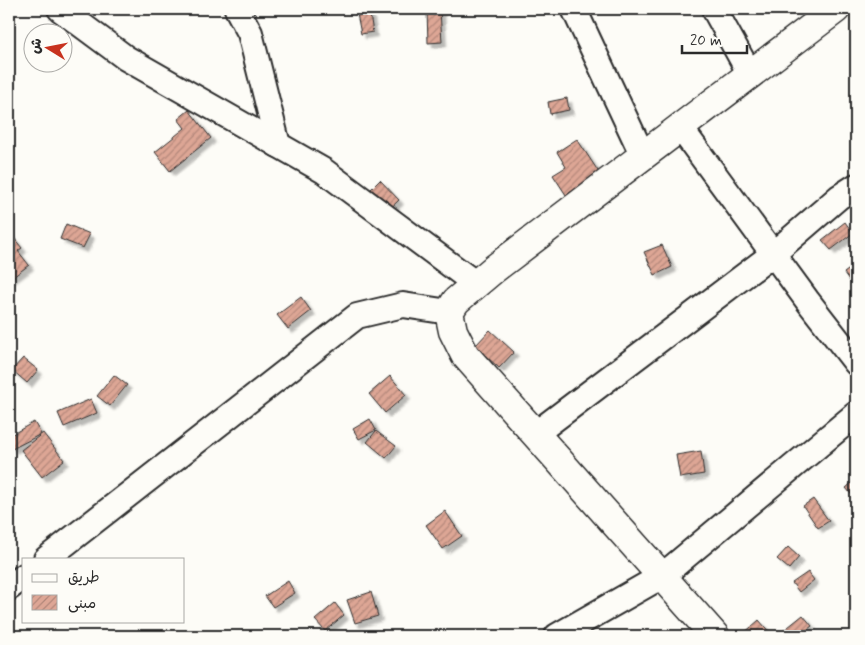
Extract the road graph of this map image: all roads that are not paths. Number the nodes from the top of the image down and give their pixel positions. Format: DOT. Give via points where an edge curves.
graph roads {
  1 [pos="60,9"];
  2 [pos="237,9"];
  3 [pos="574,9"];
  4 [pos="714,9"];
  5 [pos="836,9"];
  6 [pos="750,74"];
  7 [pos="680,127"];
  8 [pos="278,145"];
  9 [pos="643,156"];
  10 [pos="856,186"];
  11 [pos="773,254"];
  12 [pos="476,284"];
  13 [pos="450,312"];
  14 [pos="856,363"];
  15 [pos="856,414"];
  16 [pos="535,434"];
  17 [pos="47,558"];
  18 [pos="662,576"];
  19 [pos="22,578"];
  20 [pos="9,588"];
  21 [pos="556,636"];
  22 [pos="715,636"];
  1 -- 8 [label="street" via="126,58"];
  2 -- 8 [label="street" via="250,33"];
  3 -- 9 [label="street"];
  4 -- 6 [label="street"];
  5 -- 6 [label="street"];
  6 -- 7 [label="street"];
  7 -- 9 [label="street"];
  7 -- 11 [label="street"];
  8 -- 12 [label="street" via="324,171"];
  9 -- 12 [label="street"];
  10 -- 11 [label="street"];
  11 -- 14 [label="street"];
  11 -- 16 [label="street"];
  12 -- 13 [label="street"];
  13 -- 16 [label="street" via="453,331 465,355"];
  13 -- 17 [label="street" via="403,305 357,316"];
  15 -- 18 [label="street"];
  16 -- 18 [label="street"];
  18 -- 21 [label="street"];
  18 -- 22 [label="street"];
  19 -- 20 [label="street"];
}
